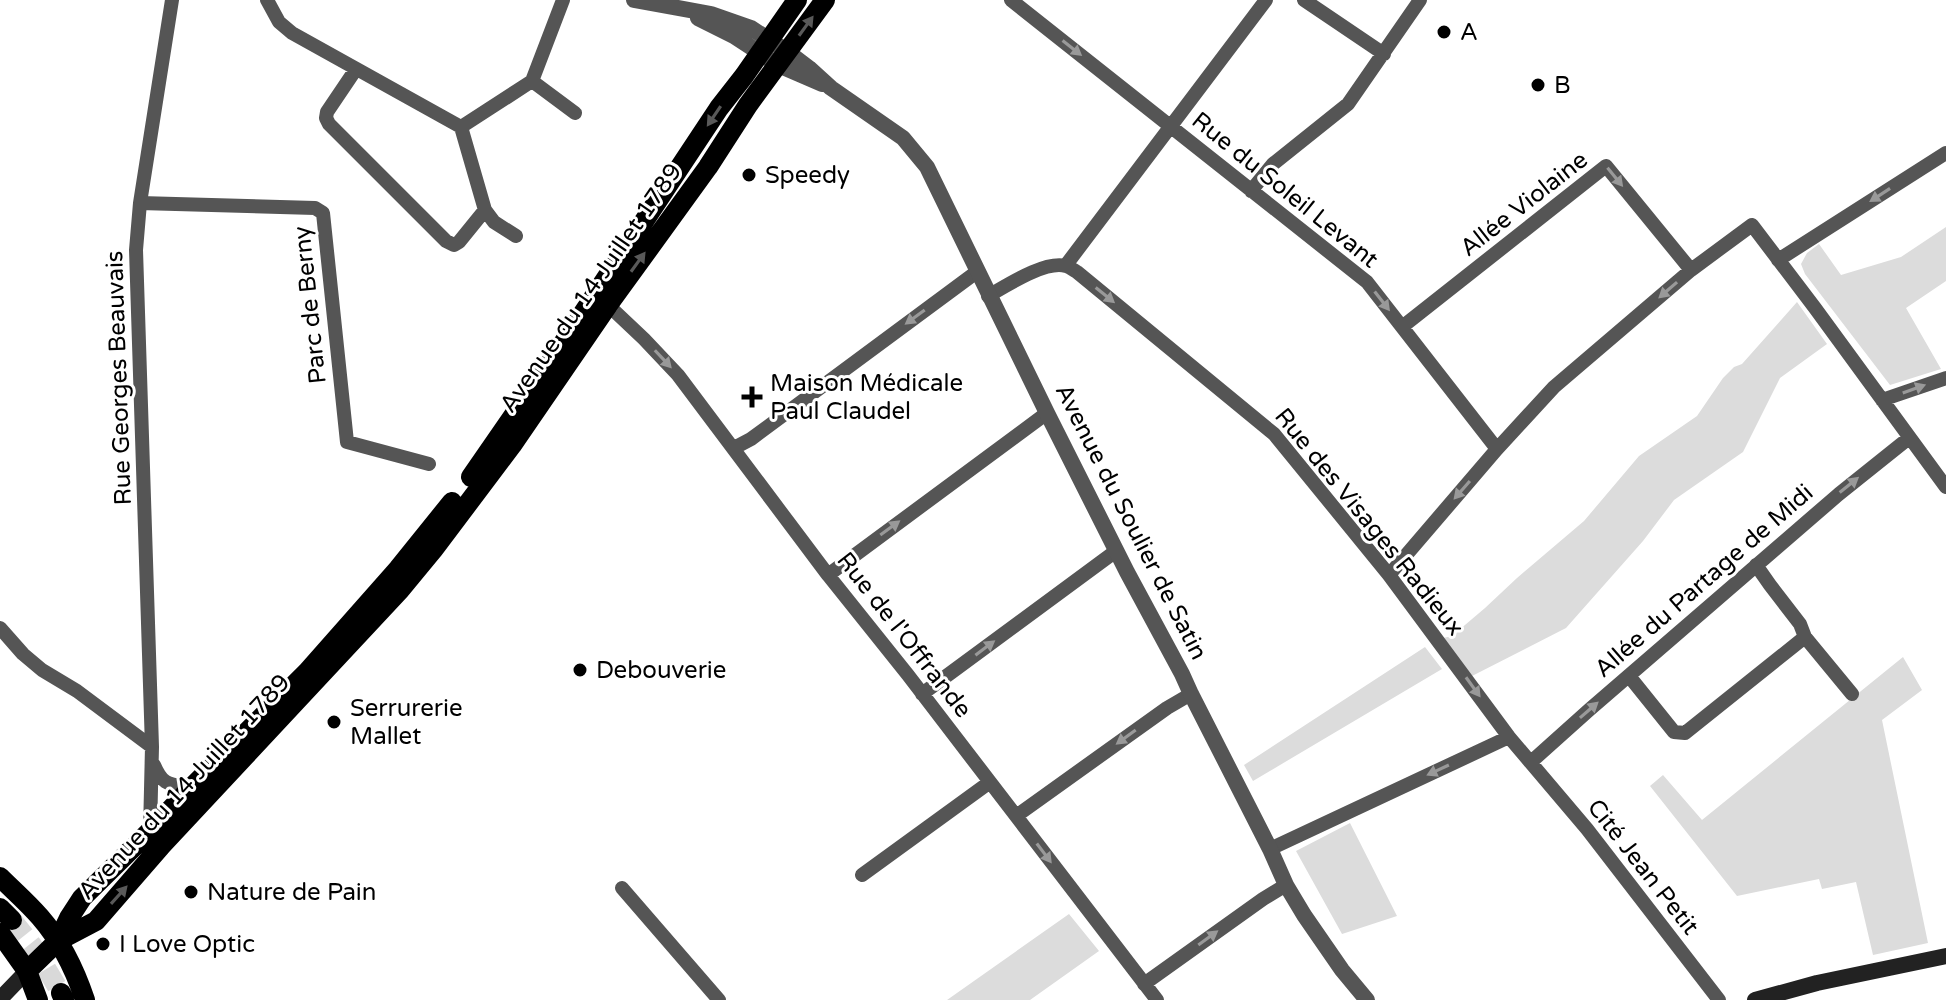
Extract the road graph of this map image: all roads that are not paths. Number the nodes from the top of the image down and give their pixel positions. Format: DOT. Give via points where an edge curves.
graph roads {
  1 [pos="172,0"];
  2 [pos="267,0"];
  3 [pos="563,0"];
  4 [pos="634,0"];
  5 [pos="797,0"];
  6 [pos="825,0"];
  7 [pos="1011,0"];
  8 [pos="1266,0"];
  9 [pos="1304,0"];
  10 [pos="1420,0"];
  11 [pos="764,46"];
  12 [pos="1384,54"];
  13 [pos="783,59"];
  14 [pos="356,69"];
  15 [pos="532,81"];
  16 [pos="575,113"];
  17 [pos="1170,126"];
  18 [pos="461,127"];
  19 [pos="1946,153"];
  20 [pos="1251,191"];
  21 [pos="140,203"];
  22 [pos="485,210"];
  23 [pos="516,236"];
  24 [pos="1778,260"];
  25 [pos="1066,265"];
  26 [pos="1691,270"];
  27 [pos="978,271"];
  28 [pos="988,296"];
  29 [pos="608,305"];
  30 [pos="1402,327"];
  31 [pos="1946,378"];
  32 [pos="1882,400"];
  33 [pos="1047,413"];
  34 [pos="1909,438"];
  35 [pos="734,448"];
  36 [pos="1497,449"];
  37 [pos="429,464"];
  38 [pos="1946,487"];
  39 [pos="1116,551"];
  40 [pos="1756,565"];
  41 [pos="828,575"];
  42 [pos="1389,575"];
  43 [pos="0,628"];
  44 [pos="1805,637"];
  45 [pos="1629,676"];
  46 [pos="922,694"];
  47 [pos="1191,694"];
  48 [pos="1852,694"];
  49 [pos="1509,737"];
  50 [pos="151,753"];
  51 [pos="1531,762"];
  52 [pos="990,782"];
  53 [pos="191,788"];
  54 [pos="1016,816"];
  55 [pos="150,831"];
  56 [pos="1270,849"];
  57 [pos="862,875"];
  58 [pos="0,877"];
  59 [pos="1286,885"];
  60 [pos="622,888"];
  61 [pos="4,920"];
  62 [pos="58,941"];
  63 [pos="1946,956"];
  64 [pos="27,971"];
  65 [pos="1144,984"];
  66 [pos="0,999"];
  67 [pos="38,1000"];
  68 [pos="85,1000"];
  69 [pos="719,1000"];
  70 [pos="1157,1000"];
  71 [pos="1367,1000"];
  72 [pos="1719,1000"];
  73 [pos="1755,1000"];
  1 -- 21 [label="street, Rue Georges Beauvais"];
  2 -- 14 [label="street" via="292,33"];
  3 -- 15 [label="street"];
  4 -- 11 [label="street, Avenue du Soulier de Satin" via="700,19"];
  5 -- 11 [label="main road, Avenue du 14 Juillet 1789"];
  13 -- 6 [label="main road, Avenue du 14 Juillet 1789, one-way"];
  7 -- 17 [label="street, Rue du Soleil Levant, one-way"];
  8 -- 17 [label="street"];
  9 -- 12 [label="street"];
  10 -- 12 [label="street"];
  11 -- 13 [label="street, Avenue du Soulier de Satin"];
  11 -- 53 [label="main road, Avenue du 14 Juillet 1789, one-way" via="466,485 307,672"];
  12 -- 20 [label="street" via="1348,104 1273,164"];
  13 -- 27 [label="street, Avenue du Soulier de Satin" via="913,148"];
  29 -- 13 [label="main road, Avenue du 14 Juillet 1789, one-way"];
  14 -- 18 [label="street"];
  14 -- 22 [label="street" via="327,112 329,124 446,241 459,242"];
  15 -- 16 [label="street"];
  15 -- 18 [label="street"];
  17 -- 20 [label="street, Rue du Soleil Levant"];
  17 -- 25 [label="street"];
  18 -- 22 [label="street"];
  19 -- 24 [label="street, one-way"];
  20 -- 30 [label="street, Rue du Soleil Levant, one-way" via="1367,282"];
  21 -- 37 [label="street, Parc de Berny" via="315,208 323,213 347,442"];
  21 -- 50 [label="street, Rue Georges Beauvais" via="136,250"];
  22 -- 23 [label="street"];
  24 -- 26 [label="street" via="1752,225"];
  24 -- 32 [label="street"];
  25 -- 28 [label="street" via="1021,277"];
  25 -- 42 [label="street, Rue des Visages Radieux, one-way" via="1274,434"];
  30 -- 26 [label="street, Allée Violaine, one-way" via="1606,166"];
  26 -- 36 [label="street, one-way" via="1554,387"];
  27 -- 28 [label="street, Avenue du Soulier de Satin"];
  27 -- 35 [label="street, one-way"];
  28 -- 33 [label="street, Avenue du Soulier de Satin"];
  29 -- 35 [label="street, Rue de l'Offrande, one-way" via="678,375"];
  62 -- 29 [label="main road, Avenue du 14 Juillet 1789, one-way" via="96,921 400,590 512,445"];
  30 -- 36 [label="street, Rue du Soleil Levant"];
  32 -- 31 [label="street, one-way"];
  32 -- 34 [label="street"];
  33 -- 39 [label="street, Avenue du Soulier de Satin"];
  41 -- 33 [label="street, one-way"];
  34 -- 38 [label="street"];
  40 -- 34 [label="street, Allée du Partage de Midi, one-way"];
  35 -- 41 [label="street, Rue de l'Offrande"];
  36 -- 42 [label="street, one-way"];
  46 -- 39 [label="street, one-way"];
  39 -- 47 [label="street, Avenue du Soulier de Satin"];
  40 -- 44 [label="street"];
  40 -- 45 [label="street, Allée du Partage de Midi"];
  41 -- 46 [label="street, Rue de l'Offrande"];
  42 -- 49 [label="street, Rue des Visages Radieux, one-way"];
  43 -- 50 [label="street" via="42,670 77,691"];
  44 -- 45 [label="street" via="1685,733 1674,732"];
  44 -- 48 [label="street"];
  51 -- 45 [label="street, Allée du Partage de Midi, one-way"];
  46 -- 52 [label="street, Rue de l'Offrande"];
  47 -- 54 [label="street, one-way"];
  47 -- 56 [label="street, Avenue du Soulier de Satin"];
  49 -- 51 [label="street, Rue des Visages Radieux"];
  49 -- 56 [label="street, one-way"];
  50 -- 53 [label="street" via="159,778"];
  50 -- 55 [label="street, Rue Georges Beauvais"];
  51 -- 72 [label="street, Cité Jean Petit"];
  52 -- 54 [label="street, Rue de l'Offrande"];
  52 -- 57 [label="street"];
  53 -- 55 [label="main road, Avenue du 14 Juillet 1789"];
  54 -- 65 [label="street, Rue de l'Offrande, one-way"];
  55 -- 62 [label="main road, Avenue du 14 Juillet 1789" via="76,905"];
  56 -- 59 [label="street, Avenue du Soulier de Satin"];
  58 -- 62 [label="main road"];
  65 -- 59 [label="street, one-way"];
  59 -- 71 [label="street, Avenue du Soulier de Satin"];
  60 -- 69 [label="street"];
  61 -- 64 [label="main road"];
  62 -- 64 [label="main road"];
  62 -- 68 [label="main road"];
  63 -- 73 [label="main road"];
  64 -- 66 [label="main road"];
  64 -- 67 [label="main road"];
  65 -- 70 [label="street, Rue de l'Offrande"];
}
